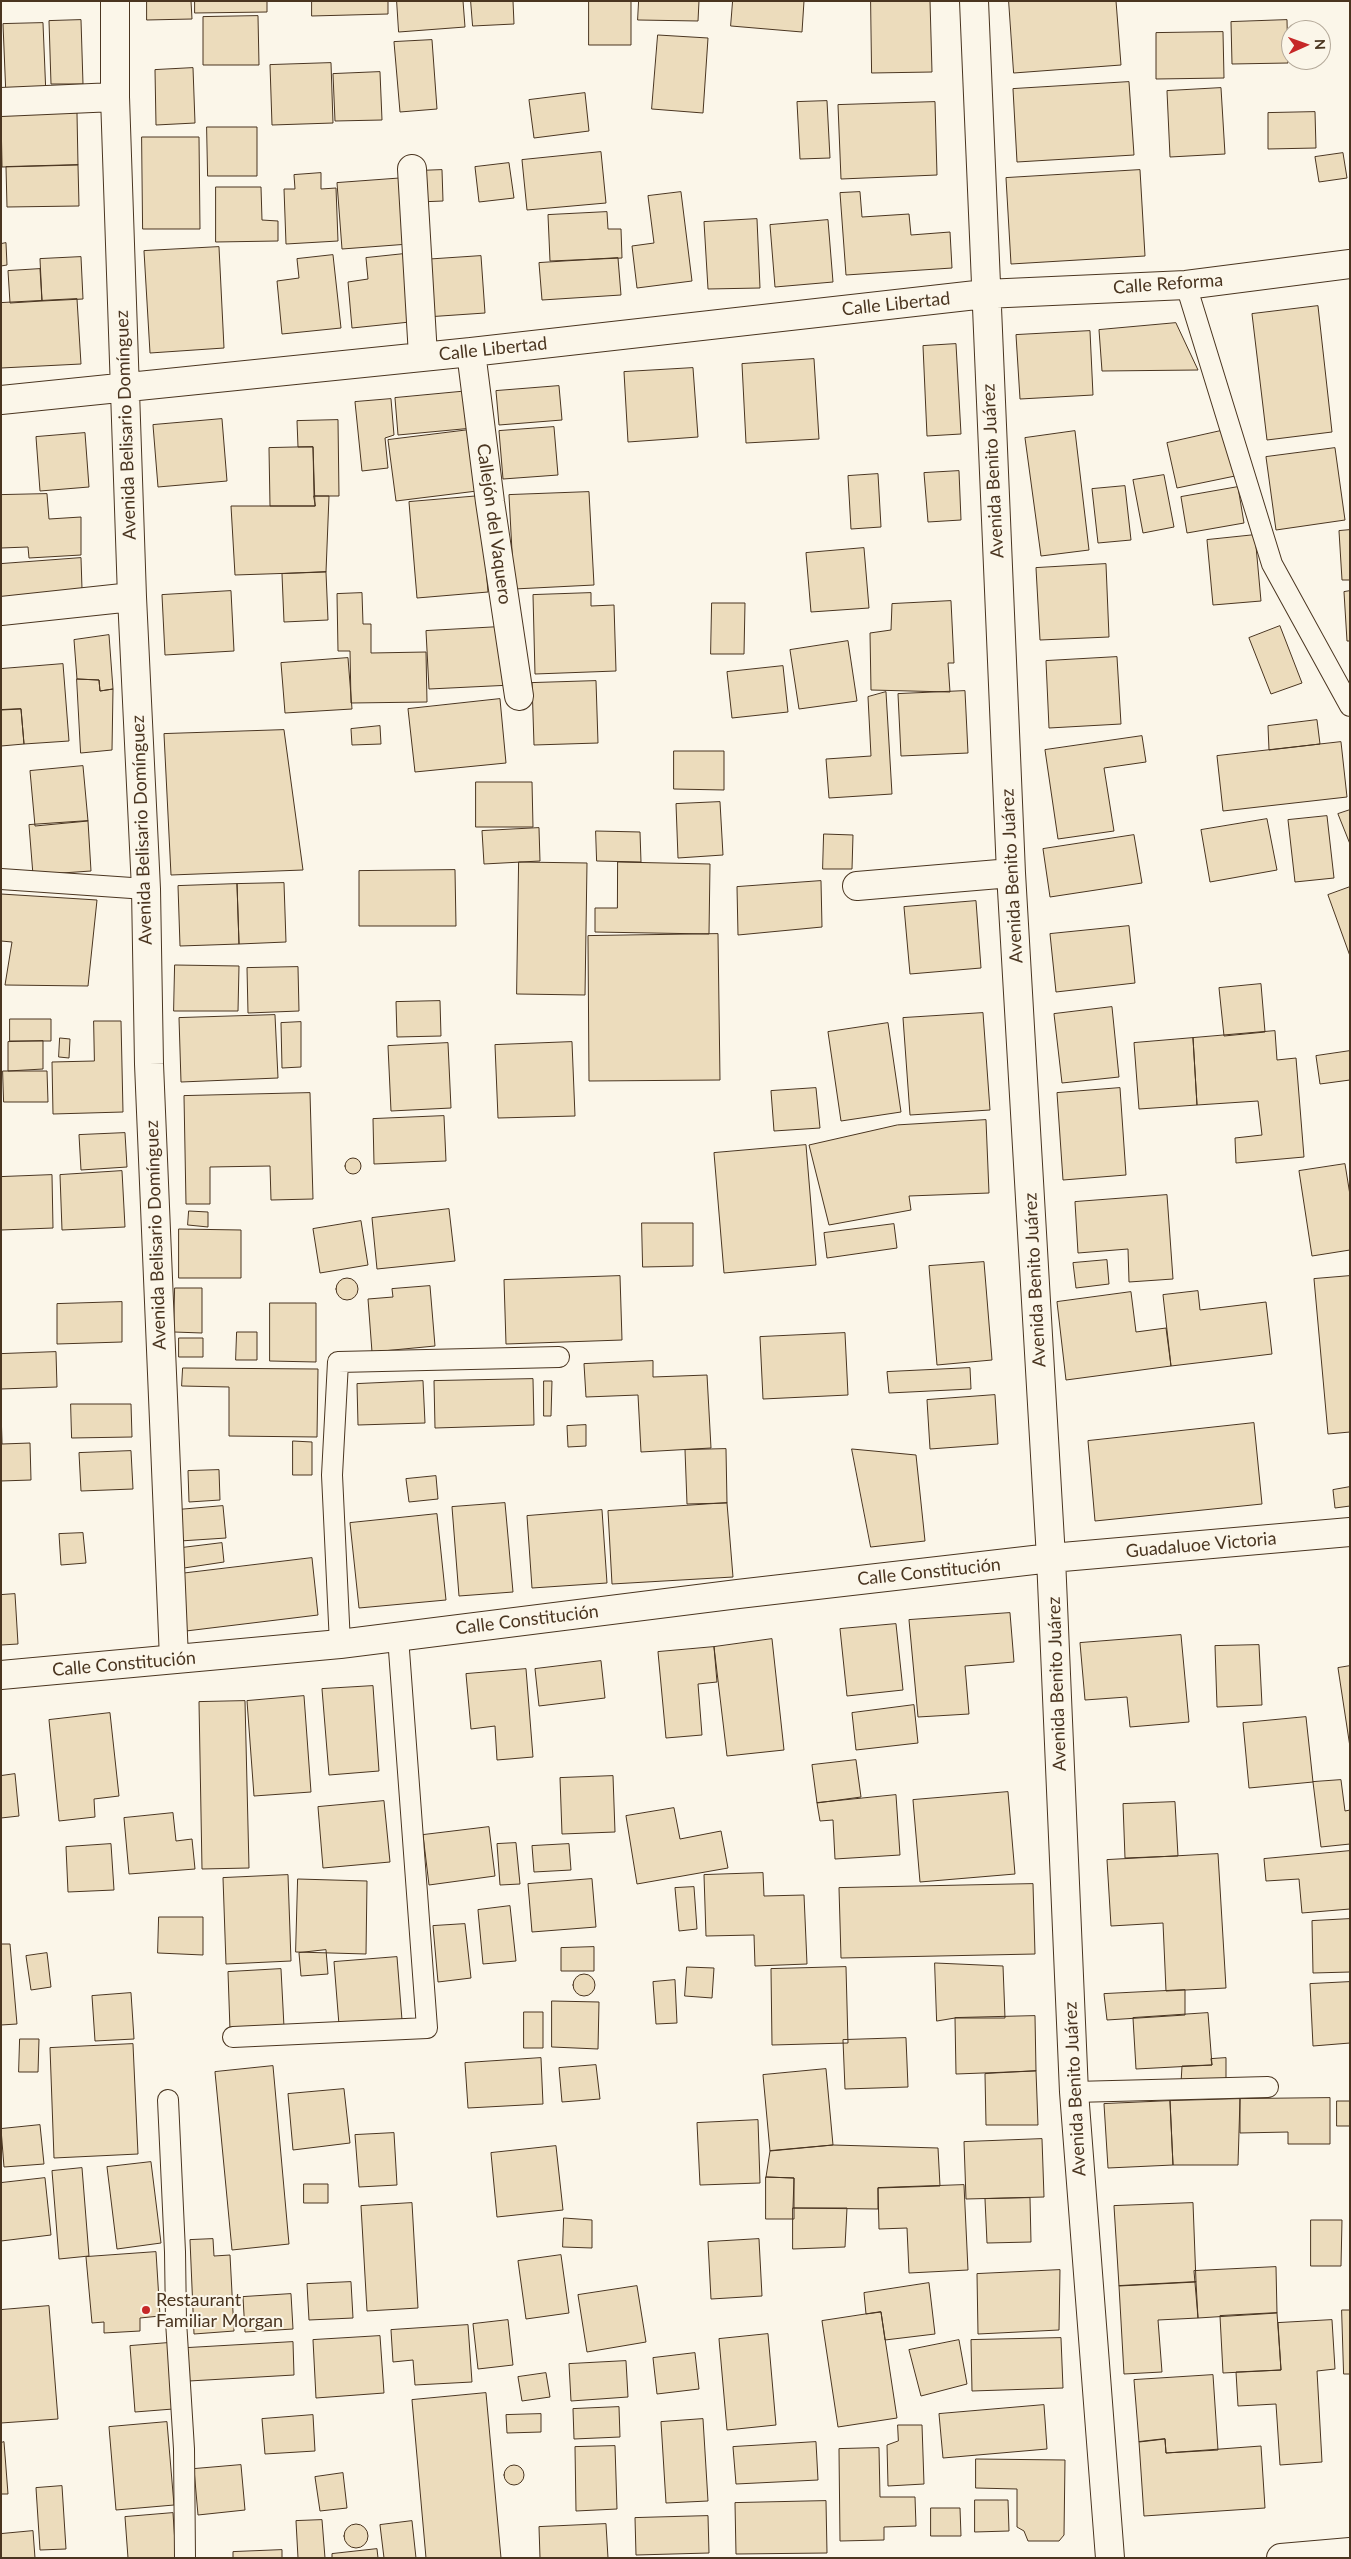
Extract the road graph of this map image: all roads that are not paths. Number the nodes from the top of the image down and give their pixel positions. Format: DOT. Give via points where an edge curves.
graph roads {
  1 [pos="115,1"];
  2 [pos="974,1"];
  3 [pos="115,97"];
  4 [pos="1,102"];
  5 [pos="412,169"];
  6 [pos="1350,264"];
  7 [pos="1186,286"];
  8 [pos="985,294"];
  9 [pos="472,352"];
  10 [pos="423,356"];
  11 [pos="125,387"];
  12 [pos="1,400"];
  13 [pos="132,597"];
  14 [pos="1,611"];
  15 [pos="518,696"];
  16 [pos="1350,706"];
  17 [pos="1011,873"];
  18 [pos="1,879"];
  19 [pos="857,886"];
  20 [pos="146,889"];
  21 [pos="559,1358"];
  22 [pos="1350,1532"];
  23 [pos="1051,1558"];
  24 [pos="398,1637"];
  25 [pos="340,1644"];
  26 [pos="174,1659"];
  27 [pos="1,1675"];
  28 [pos="233,2037"];
  29 [pos="1268,2087"];
  30 [pos="1074,2092"];
  31 [pos="168,2100"];
  32 [pos="1350,2552"];
  33 [pos="185,2558"];
  34 [pos="1110,2558"];
  35 [pos="1280,2558"];
  1 -- 3 [label="street, Avenida Belisario Domínguez"];
  2 -- 8 [label="street, Avenida Benito Juárez"];
  3 -- 4 [label="street"];
  3 -- 11 [label="street, Avenida Belisario Domínguez"];
  5 -- 10 [label="street"];
  6 -- 7 [label="street, Calle Reforma"];
  7 -- 8 [label="street, Calle Reforma"];
  7 -- 16 [label="lane" via="1272,564"];
  8 -- 9 [label="street, Calle Libertad"];
  8 -- 17 [label="street, Avenida Benito Juárez"];
  9 -- 10 [label="street, Calle Libertad"];
  9 -- 15 [label="street, Callejón del Vaquero"];
  10 -- 11 [label="street, Calle Libertad"];
  11 -- 12 [label="street, Calle Libertad"];
  11 -- 13 [label="street, Avenida Belisario Domínguez"];
  13 -- 14 [label="street"];
  13 -- 20 [label="street, Avenida Belisario Domínguez"];
  17 -- 19 [label="street"];
  17 -- 23 [label="street, Avenida Benito Juárez"];
  18 -- 20 [label="lane"];
  20 -- 26 [label="street, Avenida Belisario Domínguez" via="148,1064"];
  21 -- 25 [label="lane" via="338,1362 332,1475"];
  22 -- 23 [label="street, Guadaluoe Victoria"];
  23 -- 24 [label="street, Calle Constitución"];
  23 -- 30 [label="street, Avenida Benito Juárez"];
  24 -- 25 [label="street, Calle Constitución"];
  24 -- 28 [label="lane" via="427,2028"];
  25 -- 26 [label="street, Calle Constitución"];
  26 -- 27 [label="street, Calle Constitución"];
  29 -- 30 [label="lane"];
  30 -- 34 [label="street, Avenida Benito Juárez"];
  31 -- 33 [label="lane" via="184,2449"];
  32 -- 35 [label="street"];
}
